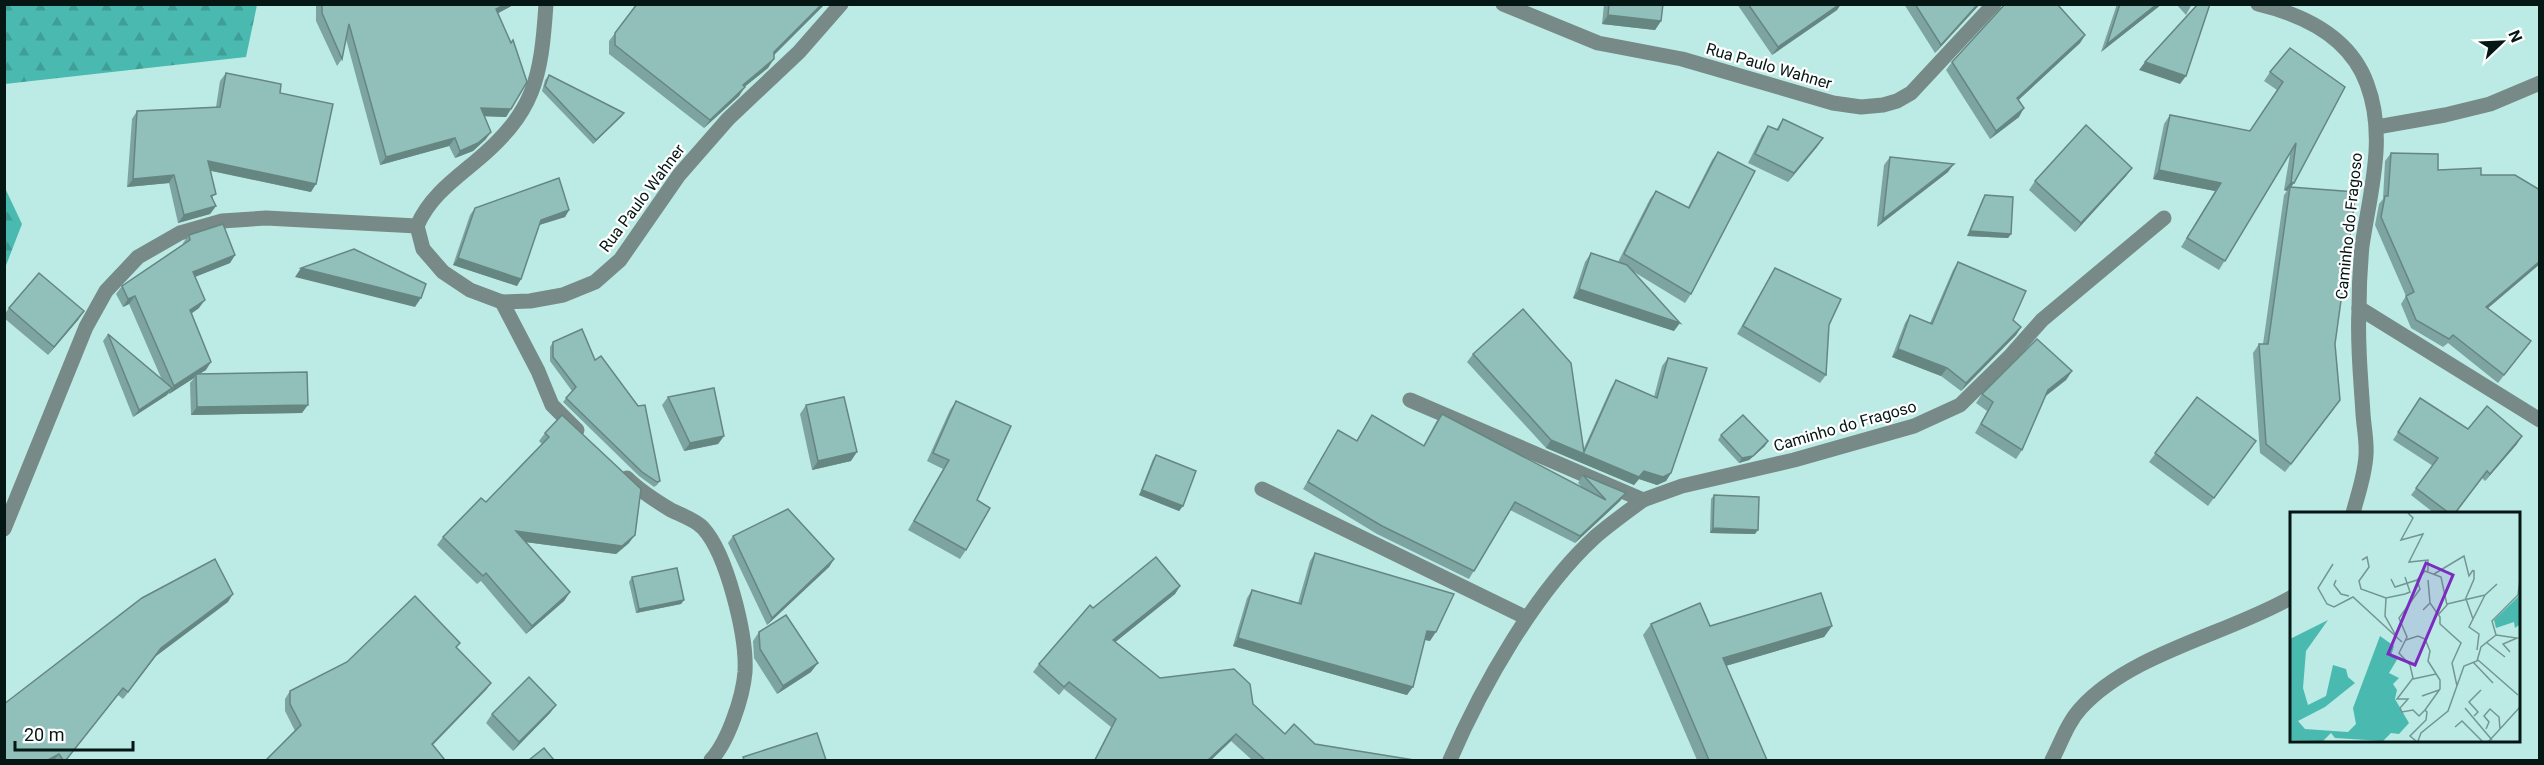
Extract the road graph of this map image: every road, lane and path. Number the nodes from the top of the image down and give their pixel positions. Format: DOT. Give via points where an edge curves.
graph roads {
  1 [pos="546,4"];
  2 [pos="841,4"];
  3 [pos="1503,4"];
  4 [pos="1994,4"];
  5 [pos="2258,4"];
  6 [pos="2540,83"];
  7 [pos="2378,127"];
  8 [pos="2164,218"];
  9 [pos="417,226"];
  10 [pos="502,302"];
  11 [pos="2359,308"];
  12 [pos="1410,400"];
  13 [pos="2540,420"];
  14 [pos="584,437"];
  15 [pos="617,468"];
  16 [pos="1262,489"];
  17 [pos="1642,500"];
  18 [pos="2353,512"];
  19 [pos="4,529"];
  20 [pos="2290,598"];
  21 [pos="1527,618"];
  22 [pos="711,760"];
  23 [pos="1450,760"];
  24 [pos="2052,760"];
  1 -- 9 [label="street" via="537,81 526,105 508,133 425,207"];
  2 -- 10 [label="street, Rua Paulo Wahner" via="799,52 728,119 679,175 620,260 595,282 563,295"];
  3 -- 4 [label="street, Rua Paulo Wahner" via="1598,43 1682,59 1804,97 1861,107 1897,101 1911,93"];
  5 -- 7 [label="street, Caminho do Fragoso" via="2312,24 2349,51 2367,84"];
  6 -- 7 [label="street" via="2490,104"];
  7 -- 11 [label="street, Caminho do Fragoso" via="2362,248"];
  8 -- 17 [label="street, Caminho do Fragoso" via="2042,320 1960,405 1914,426"];
  9 -- 10 [label="street, Rua Paulo Wahner" via="423,249 443,272 470,290"];
  9 -- 19 [label="street" via="266,218 222,221 180,233 138,257 106,291 86,327"];
  10 -- 14 [label="street" via="552,405"];
  11 -- 13 [label="street"];
  11 -- 18 [label="street, Caminho do Fragoso" via="2366,455"];
  12 -- 17 [label="street"];
  15 -- 22 [label="street" via="669,509 703,526 733,593 743,638 745,671 741,694 720,750"];
  16 -- 21 [label="street"];
  17 -- 21 [label="street, Caminho do Fragoso" via="1595,537"];
  20 -- 24 [label="street" via="2112,681 2080,709"];
  21 -- 23 [label="street, Caminho do Fragoso" via="1476,705"];
}
